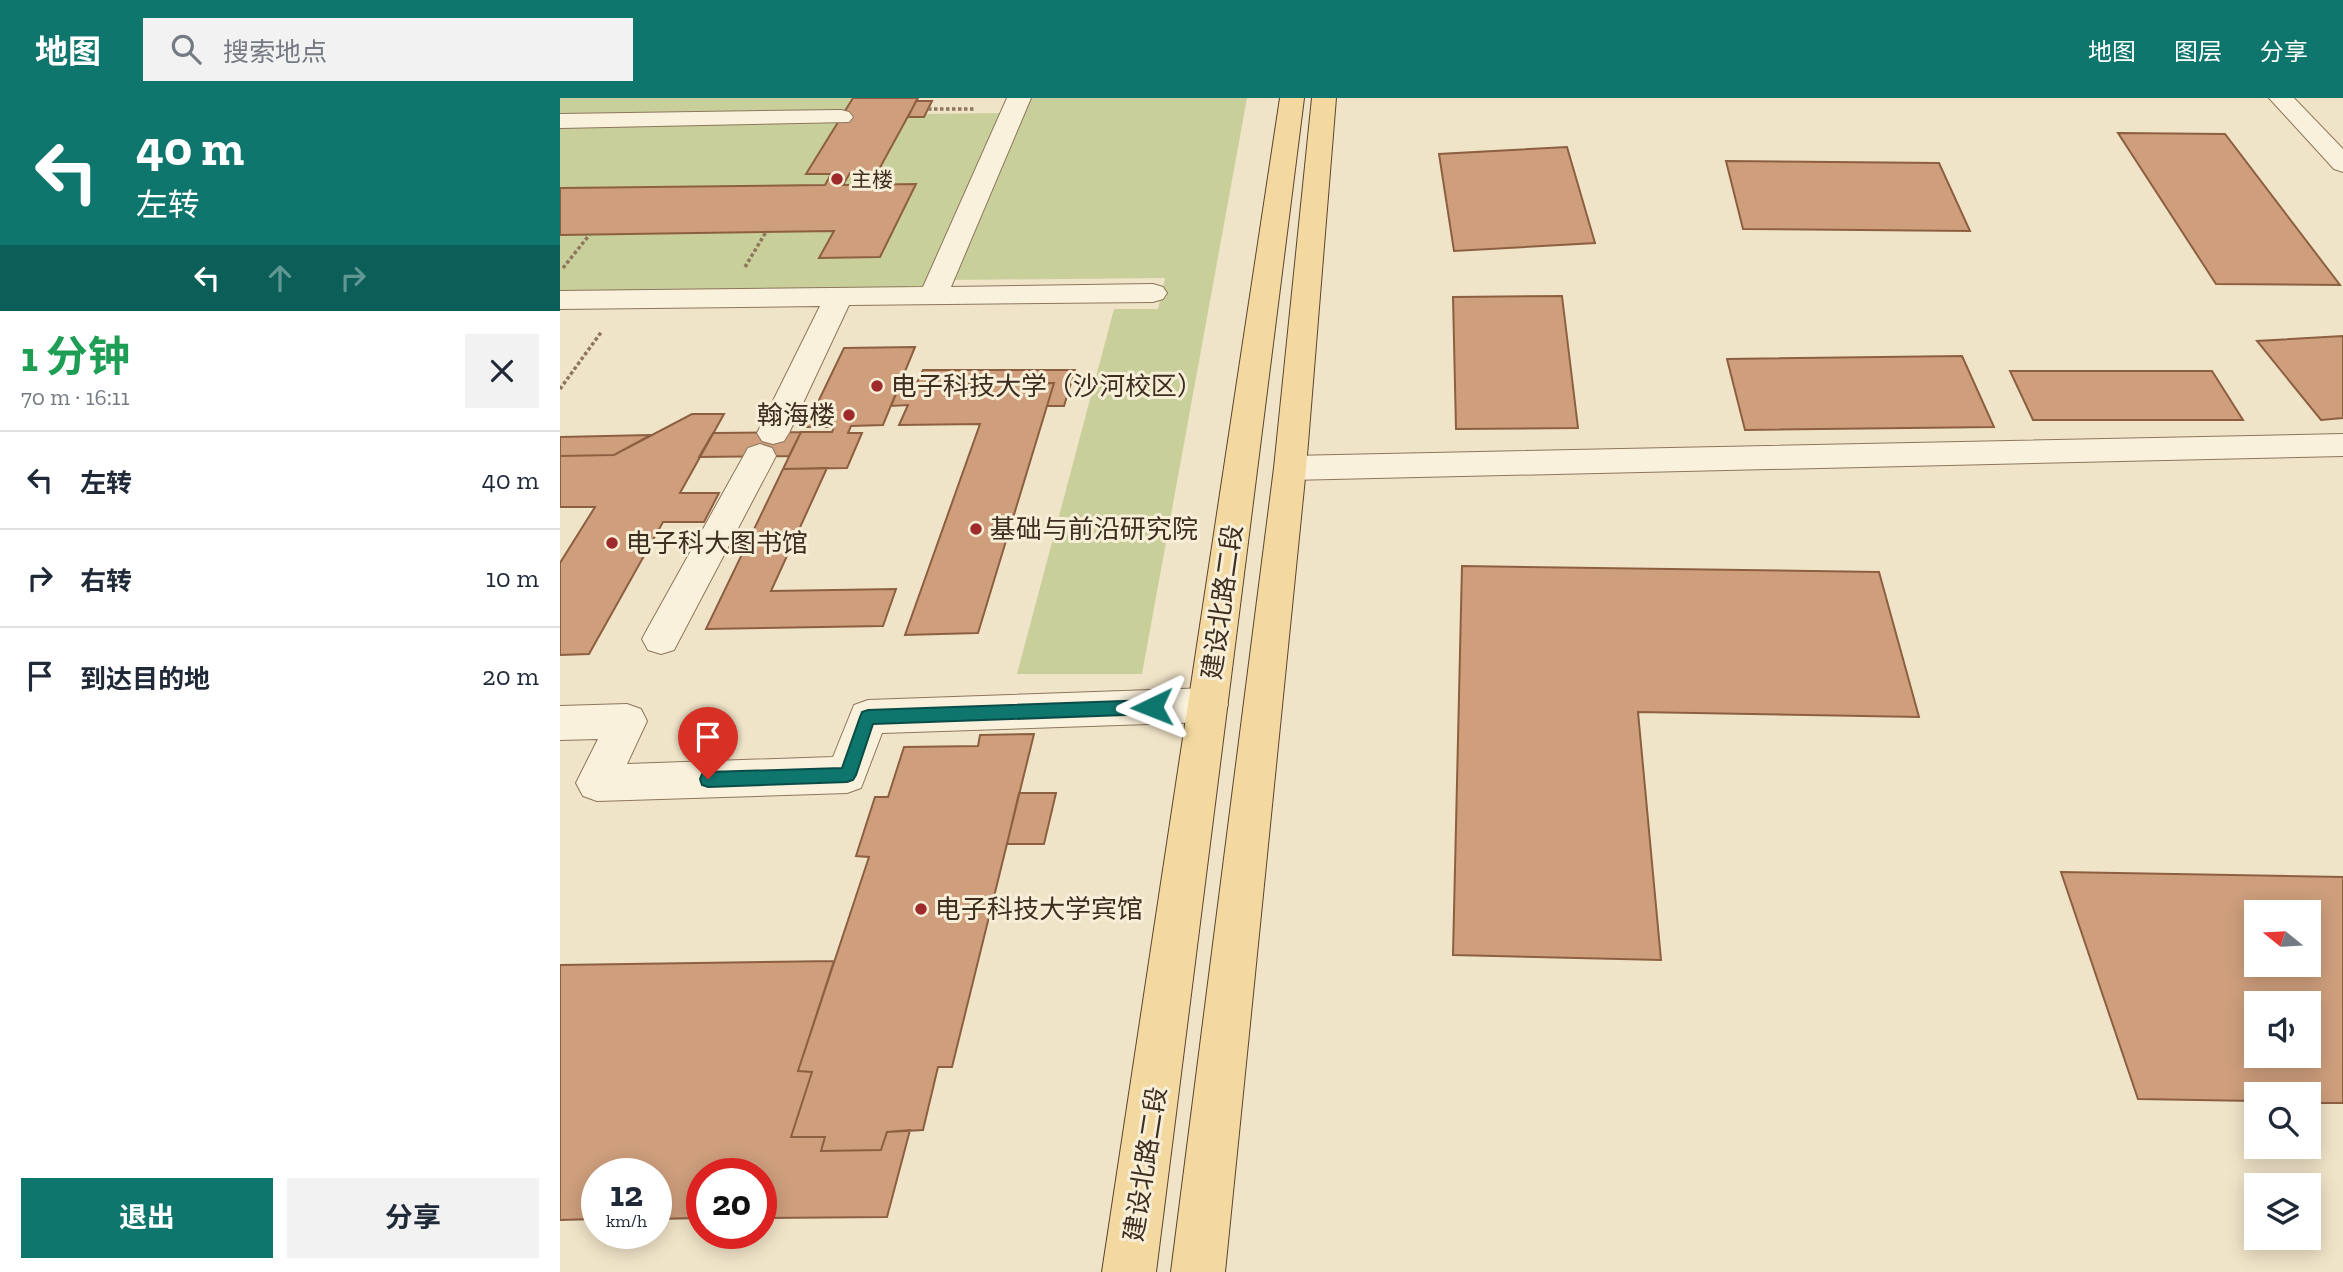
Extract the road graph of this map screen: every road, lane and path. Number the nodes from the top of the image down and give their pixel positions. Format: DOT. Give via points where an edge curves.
graph roads {
  1 [pos="1292,98"];
  2 [pos="1324,98"];
  3 [pos="2281,98"];
  4 [pos="1017,103"];
  5 [pos="928,109"];
  6 [pos="841,117"];
  7 [pos="560,121"];
  8 [pos="2343,164"];
  9 [pos="590,234"];
  10 [pos="560,272"];
  11 [pos="1153,293"];
  12 [pos="933,296"];
  13 [pos="839,297"];
  14 [pos="625,299"];
  15 [pos="560,300"];
  16 [pos="560,389"];
  17 [pos="2343,445"];
  18 [pos="1290,467"];
  19 [pos="661,639"];
  20 [pos="1208,705"];
  21 [pos="560,723"];
  22 [pos="1129,1272"];
  23 [pos="1198,1272"];
  1 -- 20 [label="main road, 建设北路二段"];
  2 -- 18 [label="main road, 建设北路二段"];
  3 -- 8 [label="street"];
  4 -- 5 [label="path"];
  4 -- 12 [label="street"];
  6 -- 7 [label="street"];
  9 -- 10 [label="path"];
  11 -- 12 [label="street"];
  12 -- 13 [label="street"];
  13 -- 14 [label="street"];
  13 -- 19 [label="street" via="767,444"];
  14 -- 15 [label="street"];
  14 -- 16 [label="path"];
  17 -- 18 [label="street"];
  18 -- 23 [label="main road, 建设北路二段"];
  20 -- 21 [label="street" via="868,717 847,775 597,783 628,721"];
  20 -- 22 [label="main road, 建设北路二段"];
}
